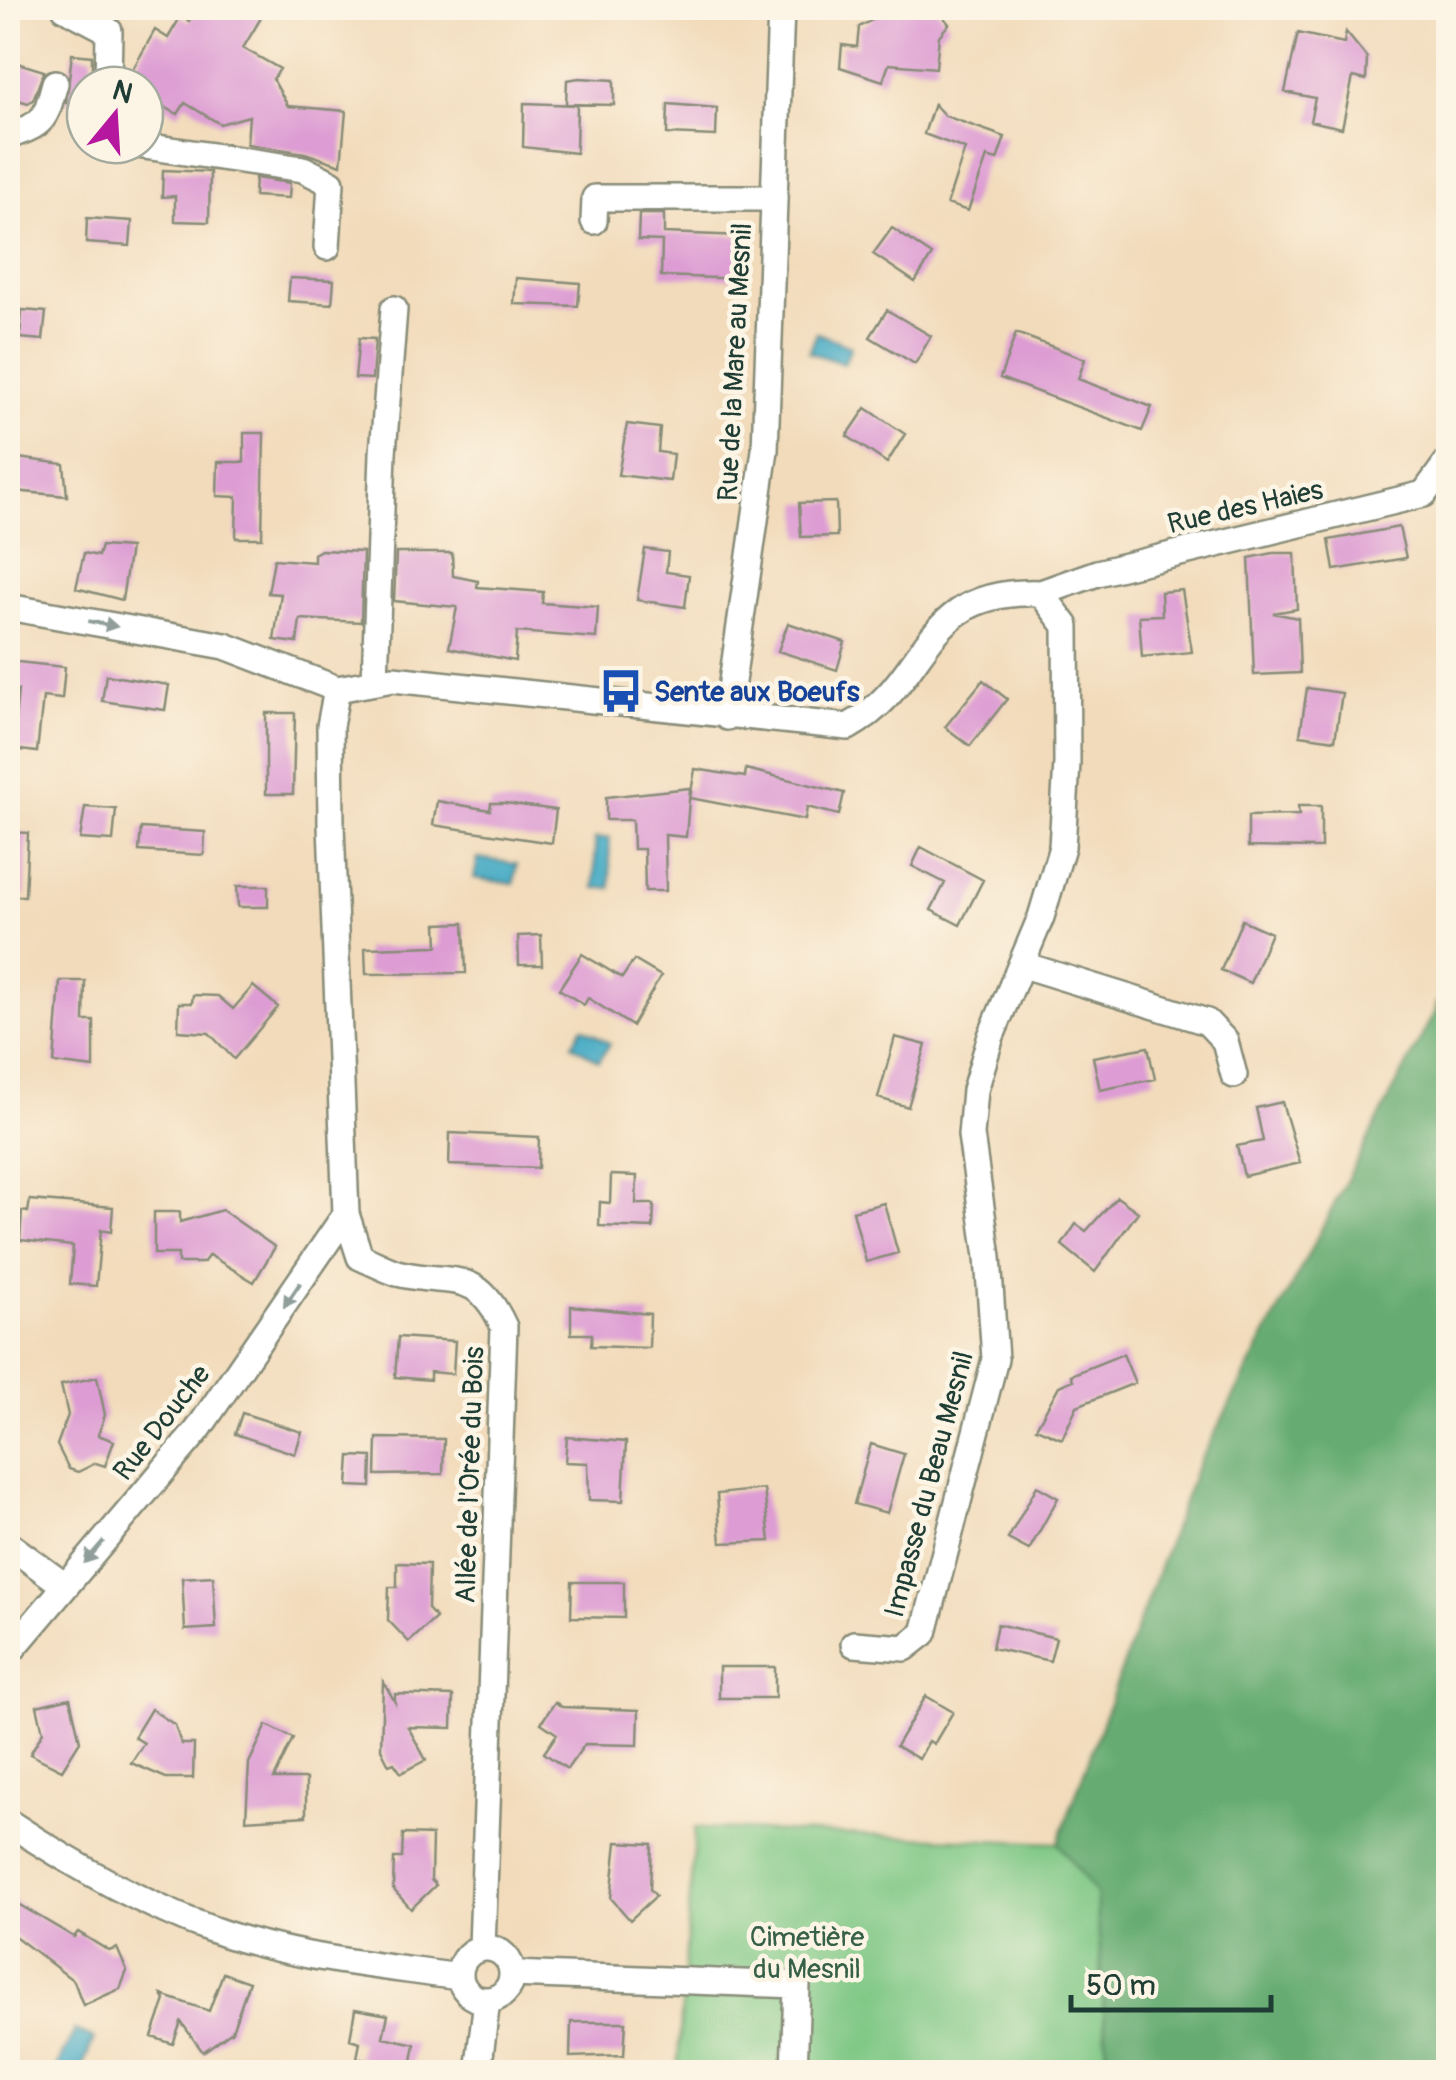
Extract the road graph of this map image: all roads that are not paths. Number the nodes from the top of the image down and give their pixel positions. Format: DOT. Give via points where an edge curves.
graph roads {
  1 [pos="65,8"];
  2 [pos="782,8"];
  3 [pos="108,65"];
  4 [pos="55,83"];
  5 [pos="8,136"];
  6 [pos="165,149"];
  7 [pos="774,198"];
  8 [pos="594,221"];
  9 [pos="328,247"];
  10 [pos="394,309"];
  11 [pos="1448,461"];
  12 [pos="1041,594"];
  13 [pos="8,606"];
  14 [pos="376,680"];
  15 [pos="337,689"];
  16 [pos="727,718"];
  17 [pos="1024,965"];
  18 [pos="1234,1076"];
  19 [pos="346,1214"];
  20 [pos="8,1544"];
  21 [pos="65,1586"];
  22 [pos="854,1644"];
  23 [pos="8,1654"];
  24 [pos="8,1822"];
  25 [pos="482,1948"];
  26 [pos="512,1974"];
  27 [pos="459,1976"];
  28 [pos="487,2000"];
  29 [pos="478,2072"];
  30 [pos="794,2072"];
  1 -- 3 [label="street" via="108,31"];
  2 -- 7 [label="street, Rue de la Mare au Mesnil"];
  4 -- 5 [label="street" via="38,126"];
  6 -- 9 [label="street" via="303,168 331,183"];
  7 -- 8 [label="street" via="595,198"];
  7 -- 16 [label="street, Rue de la Mare au Mesnil" via="764,450"];
  10 -- 14 [label="street"];
  11 -- 12 [label="street, Rue des Haies" via="1424,494 1097,572"];
  12 -- 16 [label="street" via="1009,592 970,602 938,630 870,715 848,726"];
  12 -- 17 [label="street, Impasse du Beau Mesnil" via="1066,626 1067,763 1062,847"];
  13 -- 15 [label="street, one-way" via="225,646"];
  14 -- 15 [label="street"];
  14 -- 16 [label="street"];
  15 -- 19 [label="street, Allée de l'Orée du Bois" via="330,726 331,825"];
  17 -- 18 [label="street" via="1207,1022 1225,1041"];
  17 -- 22 [label="street, Impasse du Beau Mesnil" via="975,1090 972,1120 995,1328 977,1432 924,1633 906,1648"];
  19 -- 21 [label="street, Rue Douche, one-way" via="197,1431"];
  19 -- 25 [label="street, Allée de l'Orée du Bois" via="360,1257 398,1273 457,1278 478,1287 504,1326"];
  20 -- 21 [label="street"];
  21 -- 23 [label="street, Rue Douche"];
  24 -- 27 [label="street" via="211,1930 277,1949"];
  25 -- 26 [label="street" via="499,1951"];
  25 -- 27 [label="street" via="462,1961"];
  26 -- 28 [label="street" via="502,1995"];
  26 -- 30 [label="street" via="797,1985"];
  27 -- 28 [label="street" via="472,1996"];
  28 -- 29 [label="street"];
}
